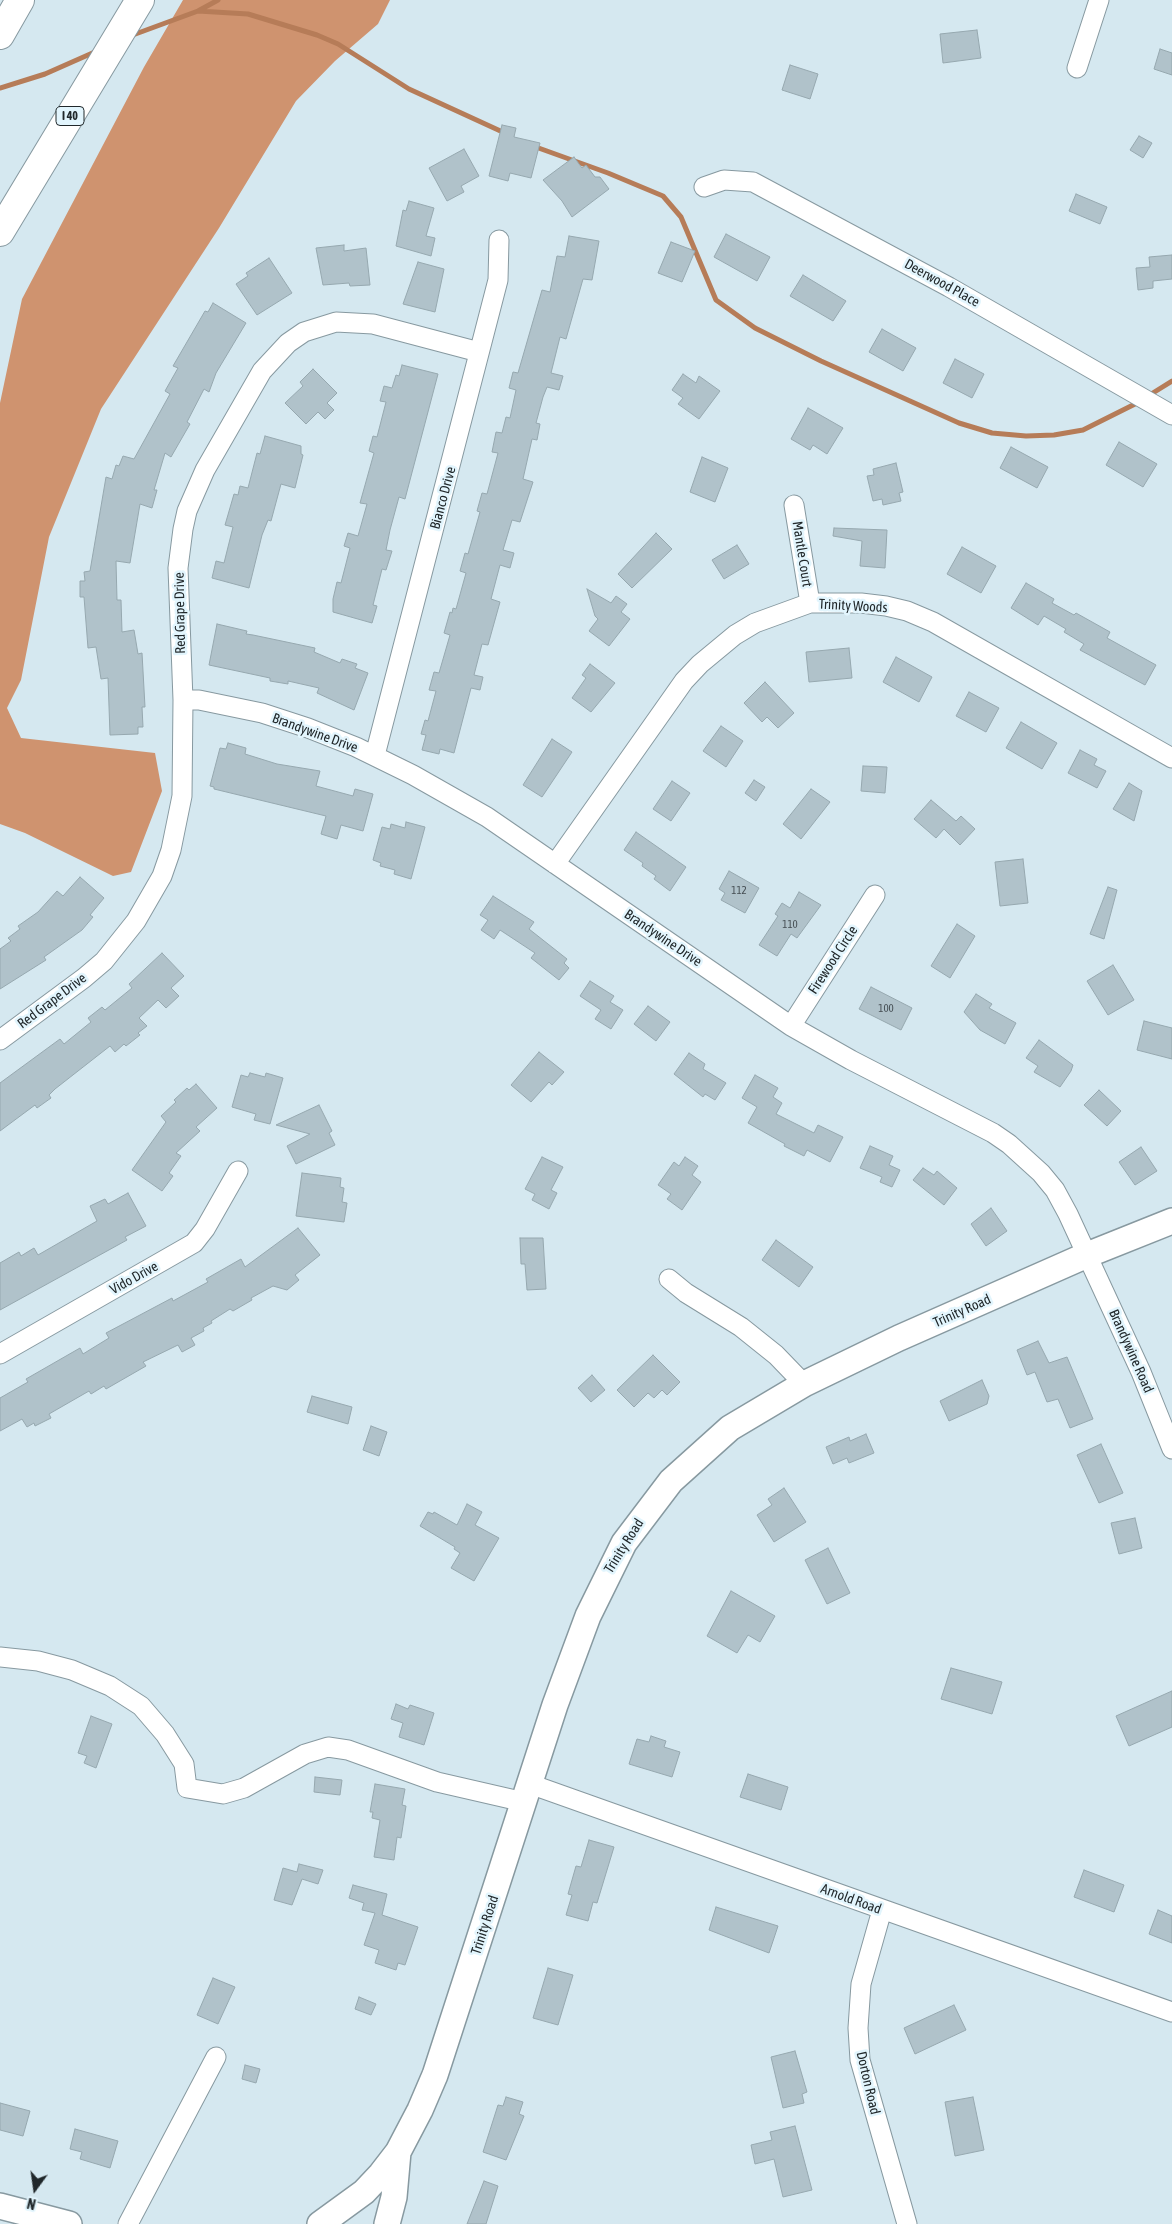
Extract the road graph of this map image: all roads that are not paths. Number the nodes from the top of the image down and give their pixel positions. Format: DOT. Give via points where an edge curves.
graph roads {
  1 [pos="20,0"];
  2 [pos="140,0"];
  3 [pos="1099,0"];
  4 [pos="0,35"];
  5 [pos="1077,68"];
  6 [pos="704,187"];
  7 [pos="0,232"];
  8 [pos="500,240"];
  9 [pos="479,352"];
  10 [pos="1172,415"];
  11 [pos="794,505"];
  12 [pos="810,603"];
  13 [pos="183,700"];
  14 [pos="375,755"];
  15 [pos="1172,758"];
  16 [pos="555,864"];
  17 [pos="875,895"];
  18 [pos="791,1026"];
  19 [pos="0,1040"];
  20 [pos="238,1171"];
  21 [pos="1172,1221"];
  22 [pos="1087,1255"];
  23 [pos="668,1279"];
  24 [pos="0,1354"];
  25 [pos="804,1384"];
  26 [pos="1172,1449"];
  27 [pos="0,1657"];
  28 [pos="527,1793"];
  29 [pos="882,1910"];
  30 [pos="1172,2012"];
  31 [pos="216,2057"];
  32 [pos="398,2152"];
  33 [pos="0,2206"];
  34 [pos="69,2224"];
  35 [pos="128,2224"];
  36 [pos="320,2224"];
  37 [pos="387,2224"];
  38 [pos="907,2224"];
  1 -- 4 [label="highway"];
  2 -- 7 [label="highway, I 40"];
  3 -- 5 [label="street"];
  6 -- 10 [label="street, Deerwood Place" via="724,180 753,182 949,287"];
  8 -- 9 [label="street, Bianco Drive" via="498,280"];
  9 -- 13 [label="street, Red Grape Drive" via="373,324 336,322 304,332 273,357 249,391 205,470 187,511 178,568"];
  9 -- 14 [label="street, Bianco Drive"];
  11 -- 12 [label="street, Mantle Court"];
  12 -- 15 [label="street, Trinity Woods" via="886,606 924,618 961,636"];
  12 -- 16 [label="street, Trinity Woods" via="755,623 700,664 684,681"];
  13 -- 14 [label="street, Brandywine Drive" via="262,714 308,728"];
  13 -- 19 [label="street, Red Grape Drive" via="184,771 179,822 151,897 104,961"];
  14 -- 16 [label="street, Brandywine Drive" via="487,817"];
  16 -- 18 [label="street, Brandywine Drive"];
  17 -- 18 [label="street, Firewood Circle"];
  18 -- 22 [label="street, Brandywine Drive" via="1009,1144 1055,1190"];
  20 -- 24 [label="street, Vido Drive" via="194,1243"];
  21 -- 22 [label="main road, Trinity Road"];
  22 -- 25 [label="main road, Trinity Road"];
  22 -- 26 [label="street, Brandywine Road" via="1141,1372"];
  23 -- 25 [label="street" via="741,1327 776,1355"];
  25 -- 28 [label="main road, Trinity Road" via="730,1428 699,1455 671,1481 624,1543 588,1616 568,1666"];
  27 -- 28 [label="street, Arnold Road" via="38,1661 72,1670 110,1686 141,1706 165,1734 184,1764 187,1788 223,1794 244,1788 305,1754 328,1746 437,1782"];
  28 -- 29 [label="street, Arnold Road"];
  28 -- 32 [label="main road, Trinity Road" via="435,2075"];
  29 -- 30 [label="street, Arnold Road"];
  29 -- 38 [label="street, Dorton Road" via="861,1984 860,2060"];
  31 -- 35 [label="street"];
  32 -- 36 [label="main road, Trinity Road" via="364,2192"];
  32 -- 37 [label="main road, Trinity Road" via="394,2197"];
  33 -- 34 [label="main road"];
}
